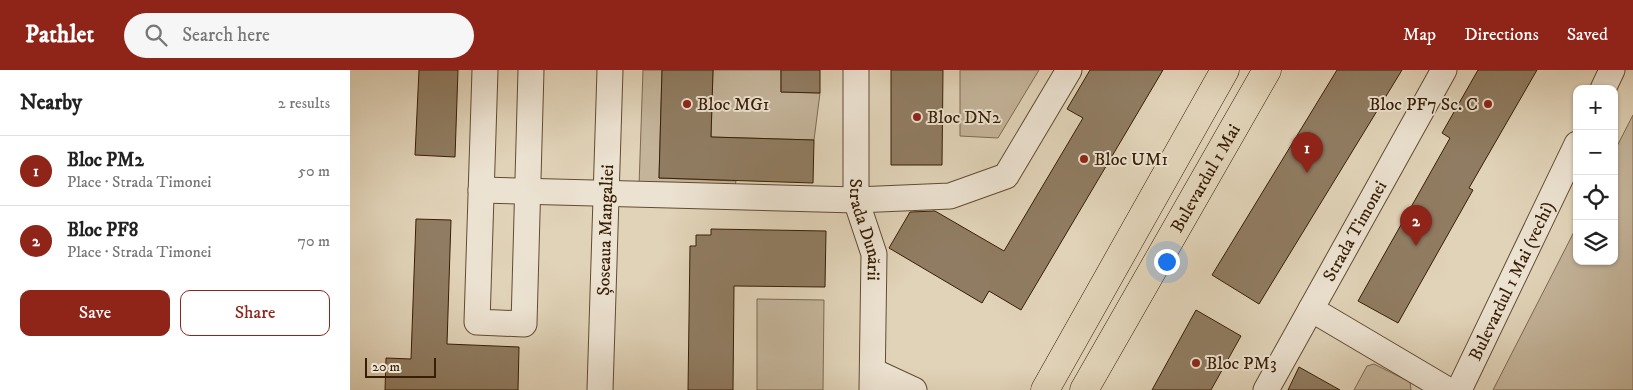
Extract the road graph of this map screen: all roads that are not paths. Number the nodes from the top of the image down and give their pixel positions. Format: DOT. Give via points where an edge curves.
graph roads {
  1 [pos="485,70"];
  2 [pos="531,70"];
  3 [pos="610,70"];
  4 [pos="856,70"];
  5 [pos="1070,70"];
  6 [pos="1225,70"];
  7 [pos="1267,70"];
  8 [pos="1444,70"];
  9 [pos="1612,70"];
  10 [pos="1605,85"];
  11 [pos="1573,152"];
  12 [pos="481,190"];
  13 [pos="528,191"];
  14 [pos="606,194"];
  15 [pos="856,200"];
  16 [pos="1311,309"];
  17 [pos="872,380"];
  18 [pos="600,390"];
  19 [pos="914,390"];
  20 [pos="1045,390"];
  21 [pos="1084,390"];
  22 [pos="1266,390"];
  23 [pos="1448,390"];
  24 [pos="1460,390"];
  1 -- 12 [label="street"];
  2 -- 13 [label="street"];
  3 -- 14 [label="street, Șoseaua Mangaliei"];
  4 -- 15 [label="street, Strada Dunării"];
  5 -- 15 [label="street" via="1006,176 950,196"];
  6 -- 20 [label="main road, Bulevardul 1 Mai"];
  7 -- 21 [label="main road, Bulevardul 1 Mai"];
  8 -- 16 [label="street, Strada Timonei"];
  9 -- 10 [label="street"];
  11 -- 24 [label="street, Bulevardul 1 Mai (vechi)"];
  12 -- 13 [label="street"];
  12 -- 13 [label="street" via="477,322 524,324"];
  13 -- 14 [label="street"];
  14 -- 15 [label="street"];
  14 -- 18 [label="street, Șoseaua Mangaliei"];
  15 -- 17 [label="street, Strada Dunării" via="874,254"];
  16 -- 22 [label="street, Strada Timonei"];
  16 -- 23 [label="street"];
  17 -- 19 [label="street"];
}
